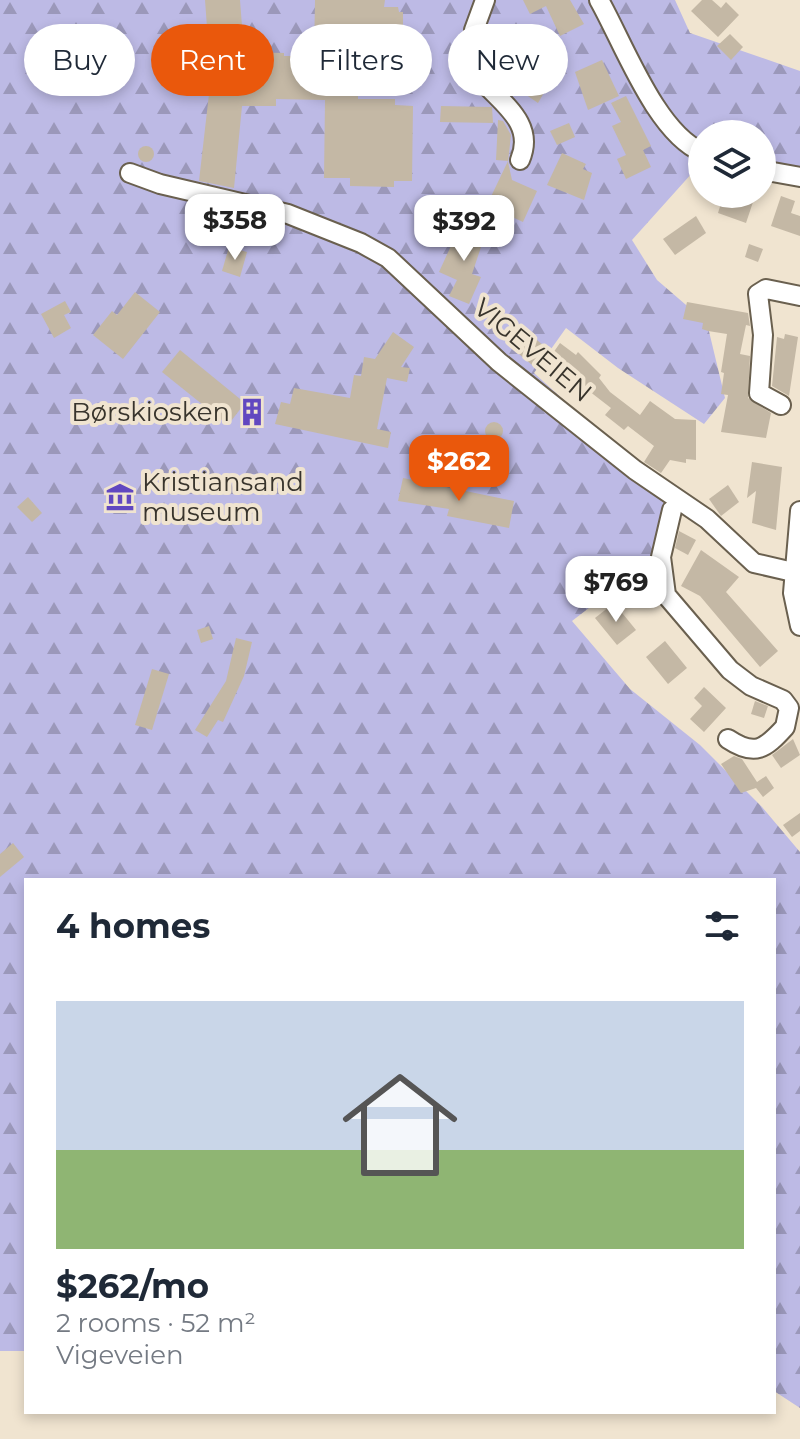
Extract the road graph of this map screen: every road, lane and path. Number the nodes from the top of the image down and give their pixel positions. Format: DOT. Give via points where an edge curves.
graph roads {
  1 [pos="485,0"];
  2 [pos="599,0"];
  3 [pos="688,142"];
  4 [pos="520,160"];
  5 [pos="130,173"];
  6 [pos="776,173"];
  7 [pos="800,177"];
  8 [pos="800,296"];
  9 [pos="781,405"];
  10 [pos="672,510"];
  11 [pos="800,511"];
  12 [pos="793,572"];
  13 [pos="800,626"];
  14 [pos="728,739"];
  1 -- 4 [label="street" via="474,30 472,68 521,124 525,142"];
  2 -- 3 [label="street" via="638,74 676,133"];
  5 -- 12 [label="street, VIGEVEIEN" via="288,214 388,258 499,362 635,470 707,519 754,563"];
  6 -- 7 [label="street"];
  8 -- 9 [label="street" via="766,289 758,294 763,335 759,393"];
  10 -- 14 [label="street" via="661,557 666,595 730,670 789,708 785,727 760,748 747,750"];
  11 -- 12 [label="street"];
  12 -- 13 [label="street"];
}
